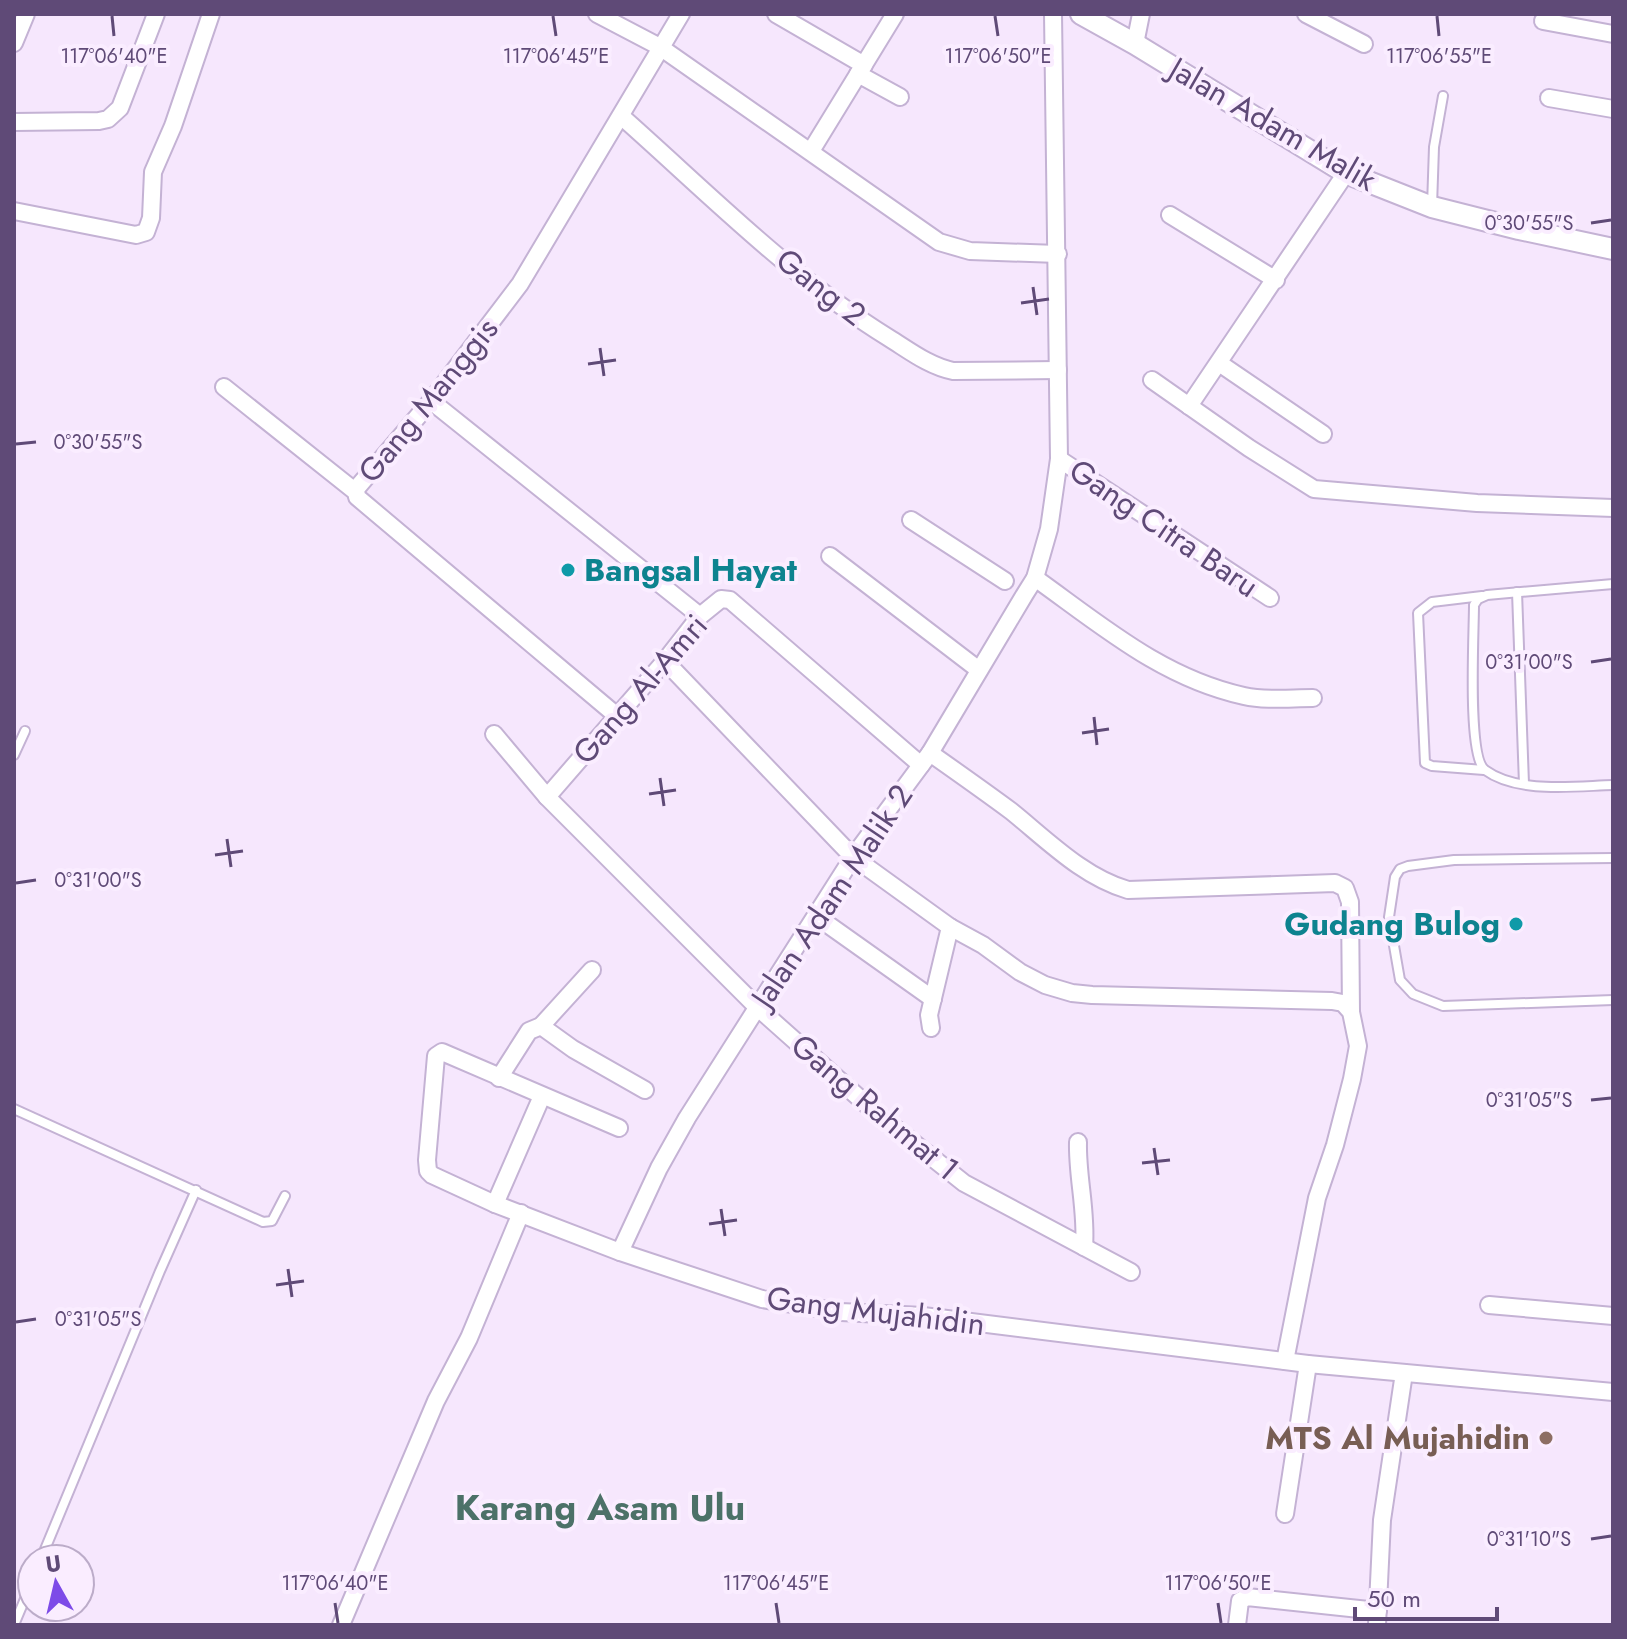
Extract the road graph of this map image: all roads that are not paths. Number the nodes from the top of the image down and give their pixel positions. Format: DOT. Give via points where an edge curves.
graph roads {
  1 [pos="26,14"];
  2 [pos="156,14"];
  3 [pos="211,14"];
  4 [pos="597,14"];
  5 [pos="681,14"];
  6 [pos="776,14"];
  7 [pos="895,14"];
  8 [pos="1053,14"];
  9 [pos="1081,14"];
  10 [pos="1141,14"];
  11 [pos="1306,14"];
  12 [pos="1543,21"];
  13 [pos="1613,34"];
  14 [pos="14,43"];
  15 [pos="1135,44"];
  16 [pos="1364,44"];
  17 [pos="660,47"];
  18 [pos="861,70"];
  19 [pos="1443,96"];
  20 [pos="900,97"];
  21 [pos="1549,98"];
  22 [pos="1613,109"];
  23 [pos="621,116"];
  24 [pos="14,122"];
  25 [pos="811,151"];
  26 [pos="1346,173"];
  27 [pos="1432,207"];
  28 [pos="14,211"];
  29 [pos="1170,215"];
  30 [pos="1613,249"];
  31 [pos="1058,254"];
  32 [pos="1276,280"];
  33 [pos="1219,363"];
  34 [pos="1058,370"];
  35 [pos="1152,380"];
  36 [pos="224,387"];
  37 [pos="431,401"];
  38 [pos="1189,406"];
  39 [pos="1323,434"];
  40 [pos="1059,459"];
  41 [pos="356,492"];
  42 [pos="1613,508"];
  43 [pos="911,520"];
  44 [pos="830,556"];
  45 [pos="1035,578"];
  46 [pos="1613,584"];
  47 [pos="1014,587"];
  48 [pos="1517,592"];
  49 [pos="1487,595"];
  50 [pos="1270,598"];
  51 [pos="700,616"];
  52 [pos="665,661"];
  53 [pos="979,670"];
  54 [pos="1313,698"];
  55 [pos="617,716"];
  56 [pos="25,731"];
  57 [pos="494,734"];
  58 [pos="14,755"];
  59 [pos="926,759"];
  60 [pos="1484,770"];
  61 [pos="1524,784"];
  62 [pos="1613,785"];
  63 [pos="547,797"];
  64 [pos="853,857"];
  65 [pos="1613,858"];
  66 [pos="816,916"];
  67 [pos="950,927"];
  68 [pos="592,970"];
  69 [pos="933,999"];
  70 [pos="1613,1000"];
  71 [pos="757,1007"];
  72 [pos="1351,1012"];
  73 [pos="541,1026"];
  74 [pos="931,1028"];
  75 [pos="499,1078"];
  76 [pos="645,1090"];
  77 [pos="542,1096"];
  78 [pos="14,1109"];
  79 [pos="619,1128"];
  80 [pos="1078,1142"];
  81 [pos="196,1190"];
  82 [pos="285,1196"];
  83 [pos="495,1204"];
  84 [pos="521,1213"];
  85 [pos="1084,1247"];
  86 [pos="620,1252"];
  87 [pos="1131,1272"];
  88 [pos="1489,1305"];
  89 [pos="1613,1316"];
  90 [pos="1285,1361"];
  91 [pos="1308,1364"];
  92 [pos="1404,1373"];
  93 [pos="1613,1392"];
  94 [pos="1285,1514"];
  95 [pos="48,1543"];
  96 [pos="1378,1618"];
  97 [pos="341,1625"];
  98 [pos="1237,1625"];
  1 -- 14 [label="street"];
  2 -- 24 [label="street" via="113,115 99,121"];
  3 -- 28 [label="street" via="153,172 146,232 136,235"];
  4 -- 17 [label="street"];
  5 -- 17 [label="street, Gang Manggis"];
  6 -- 18 [label="street"];
  7 -- 18 [label="street"];
  8 -- 31 [label="street, Jalan Adam Malik 2"];
  9 -- 15 [label="street, Jalan Adam Malik"];
  10 -- 15 [label="street"];
  11 -- 16 [label="street"];
  12 -- 13 [label="street"];
  15 -- 26 [label="street, Jalan Adam Malik"];
  17 -- 23 [label="street, Gang Manggis"];
  17 -- 25 [label="street"];
  18 -- 20 [label="street"];
  18 -- 25 [label="street"];
  19 -- 27 [label="lane"];
  21 -- 22 [label="street"];
  23 -- 34 [label="street, Gang 2" via="813,287 924,360 953,371"];
  23 -- 37 [label="street, Gang Manggis" via="520,284"];
  25 -- 31 [label="street" via="939,242 970,251"];
  26 -- 27 [label="street, Jalan Adam Malik"];
  26 -- 32 [label="street"];
  27 -- 30 [label="street, Jalan Adam Malik"];
  29 -- 32 [label="street"];
  31 -- 34 [label="street, Jalan Adam Malik 2"];
  32 -- 33 [label="street"];
  33 -- 38 [label="street"];
  33 -- 39 [label="street"];
  34 -- 40 [label="street, Jalan Adam Malik 2"];
  35 -- 38 [label="street"];
  36 -- 41 [label="street"];
  37 -- 41 [label="street, Gang Manggis"];
  37 -- 51 [label="street"];
  38 -- 42 [label="street" via="1314,489"];
  40 -- 45 [label="street, Jalan Adam Malik 2" via="1049,529"];
  40 -- 50 [label="street, Gang Citra Baru"];
  41 -- 55 [label="street, Gang Manggis"];
  43 -- 47 [label="street"];
  44 -- 53 [label="street"];
  45 -- 47 [label="street, Jalan Adam Malik 2"];
  45 -- 54 [label="street" via="1142,654 1190,681 1246,696"];
  46 -- 48 [label="lane"];
  47 -- 53 [label="street, Jalan Adam Malik 2"];
  48 -- 49 [label="lane"];
  48 -- 61 [label="lane"];
  49 -- 60 [label="lane" via="1474,605 1473,724"];
  49 -- 60 [label="lane" via="1432,602 1418,613 1425,763"];
  51 -- 52 [label="street, Gang Al-Amri"];
  51 -- 59 [label="street, Gang Al-Amri" via="721,599 730,600"];
  52 -- 55 [label="street, Gang Al-Amri"];
  52 -- 64 [label="street"];
  53 -- 59 [label="street, Jalan Adam Malik 2"];
  55 -- 63 [label="street, Gang Al-Amri"];
  56 -- 58 [label="lane"];
  57 -- 63 [label="street, Gang Rahmat 1"];
  59 -- 64 [label="street, Jalan Adam Malik 2"];
  59 -- 72 [label="street" via="996,800 1109,885 1128,890 1335,883 1345,888 1350,902"];
  60 -- 61 [label="lane"];
  61 -- 62 [label="lane"];
  63 -- 71 [label="street, Gang Rahmat 1"];
  64 -- 66 [label="street, Jalan Adam Malik 2"];
  64 -- 67 [label="street"];
  65 -- 70 [label="lane" via="1454,860 1408,866 1395,877 1389,917 1400,980 1413,994 1443,1006"];
  66 -- 69 [label="street"];
  66 -- 71 [label="street, Jalan Adam Malik 2"];
  67 -- 69 [label="street"];
  67 -- 72 [label="street" via="1020,972 1072,993 1332,1001"];
  68 -- 73 [label="street"];
  69 -- 74 [label="street"];
  71 -- 85 [label="street, Gang Rahmat 1" via="964,1183"];
  71 -- 86 [label="street, Jalan Adam Malik 2" via="659,1168"];
  72 -- 90 [label="street" via="1358,1046 1352,1079 1317,1198"];
  73 -- 75 [label="street" via="529,1031"];
  73 -- 76 [label="street"];
  75 -- 77 [label="street, Gang Mujahidin"];
  75 -- 83 [label="street, Gang Mujahidin" via="442,1052 436,1056 427,1160 432,1175"];
  77 -- 79 [label="street, Gang Mujahidin"];
  77 -- 83 [label="street"];
  78 -- 81 [label="lane"];
  80 -- 85 [label="street"];
  81 -- 82 [label="lane" via="263,1222 272,1221"];
  81 -- 95 [label="lane"];
  83 -- 84 [label="street, Gang Mujahidin"];
  84 -- 86 [label="street, Gang Mujahidin"];
  84 -- 97 [label="street"];
  85 -- 87 [label="street, Gang Rahmat 1"];
  86 -- 90 [label="street, Gang Mujahidin" via="762,1299 841,1312 923,1316"];
  88 -- 89 [label="street"];
  90 -- 91 [label="street, Gang Mujahidin"];
  91 -- 92 [label="street, Gang Mujahidin"];
  91 -- 94 [label="street"];
  92 -- 93 [label="street, Gang Mujahidin"];
  92 -- 96 [label="street" via="1382,1520"];
  96 -- 98 [label="street" via="1247,1597 1240,1601"];
}
